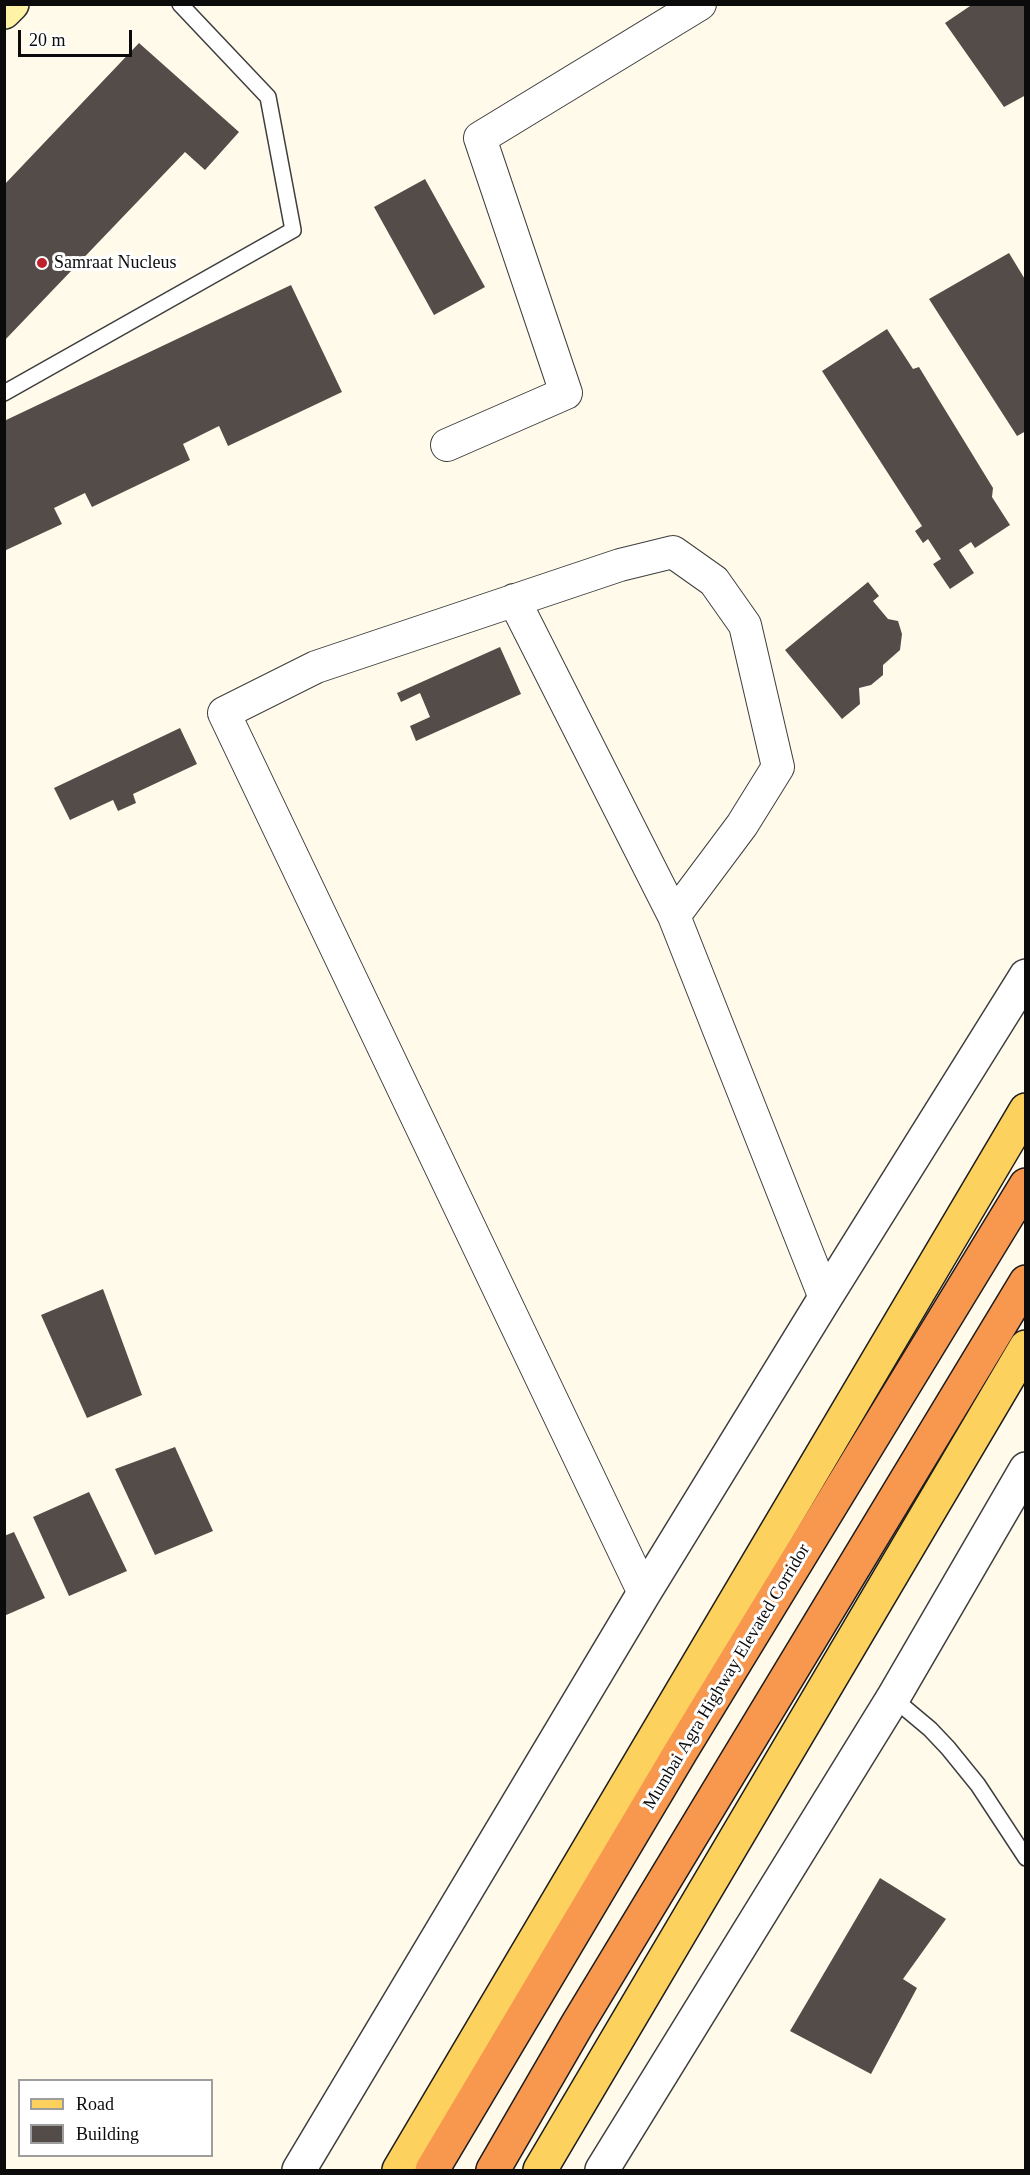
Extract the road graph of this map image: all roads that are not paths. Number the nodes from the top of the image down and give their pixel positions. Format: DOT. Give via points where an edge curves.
graph roads {
  1 [pos="12,4"];
  2 [pos="180,4"];
  3 [pos="700,4"];
  4 [pos="4,12"];
  5 [pos="4,393"];
  6 [pos="447,444"];
  7 [pos="514,600"];
  8 [pos="674,916"];
  9 [pos="1026,976"];
  10 [pos="1026,1110"];
  11 [pos="1026,1185"];
  12 [pos="1026,1282"];
  13 [pos="825,1298"];
  14 [pos="1026,1347"];
  15 [pos="1026,1469"];
  16 [pos="644,1593"];
  17 [pos="893,1698"];
  18 [pos="1026,1858"];
  19 [pos="299,2170"];
  20 [pos="399,2170"];
  21 [pos="432,2170"];
  22 [pos="493,2170"];
  23 [pos="540,2170"];
  24 [pos="602,2170"];
  1 -- 4 [label="main road"];
  2 -- 5 [label="lane" via="268,97 293,230"];
  3 -- 6 [label="street" via="480,138 566,393"];
  7 -- 8 [label="street"];
  7 -- 8 [label="street" via="673,552 714,581 745,625 778,767 742,825"];
  7 -- 16 [label="street" via="316,667 224,713"];
  8 -- 13 [label="street"];
  9 -- 13 [label="street"];
  10 -- 20 [label="main road"];
  11 -- 21 [label="highway, Mumbai Agra Highway Elevated Corridor" via="681,1751"];
  12 -- 22 [label="highway"];
  13 -- 16 [label="street"];
  14 -- 23 [label="main road"];
  15 -- 17 [label="street"];
  16 -- 19 [label="street"];
  17 -- 18 [label="lane" via="948,1748 978,1785"];
  17 -- 24 [label="street"];
}
